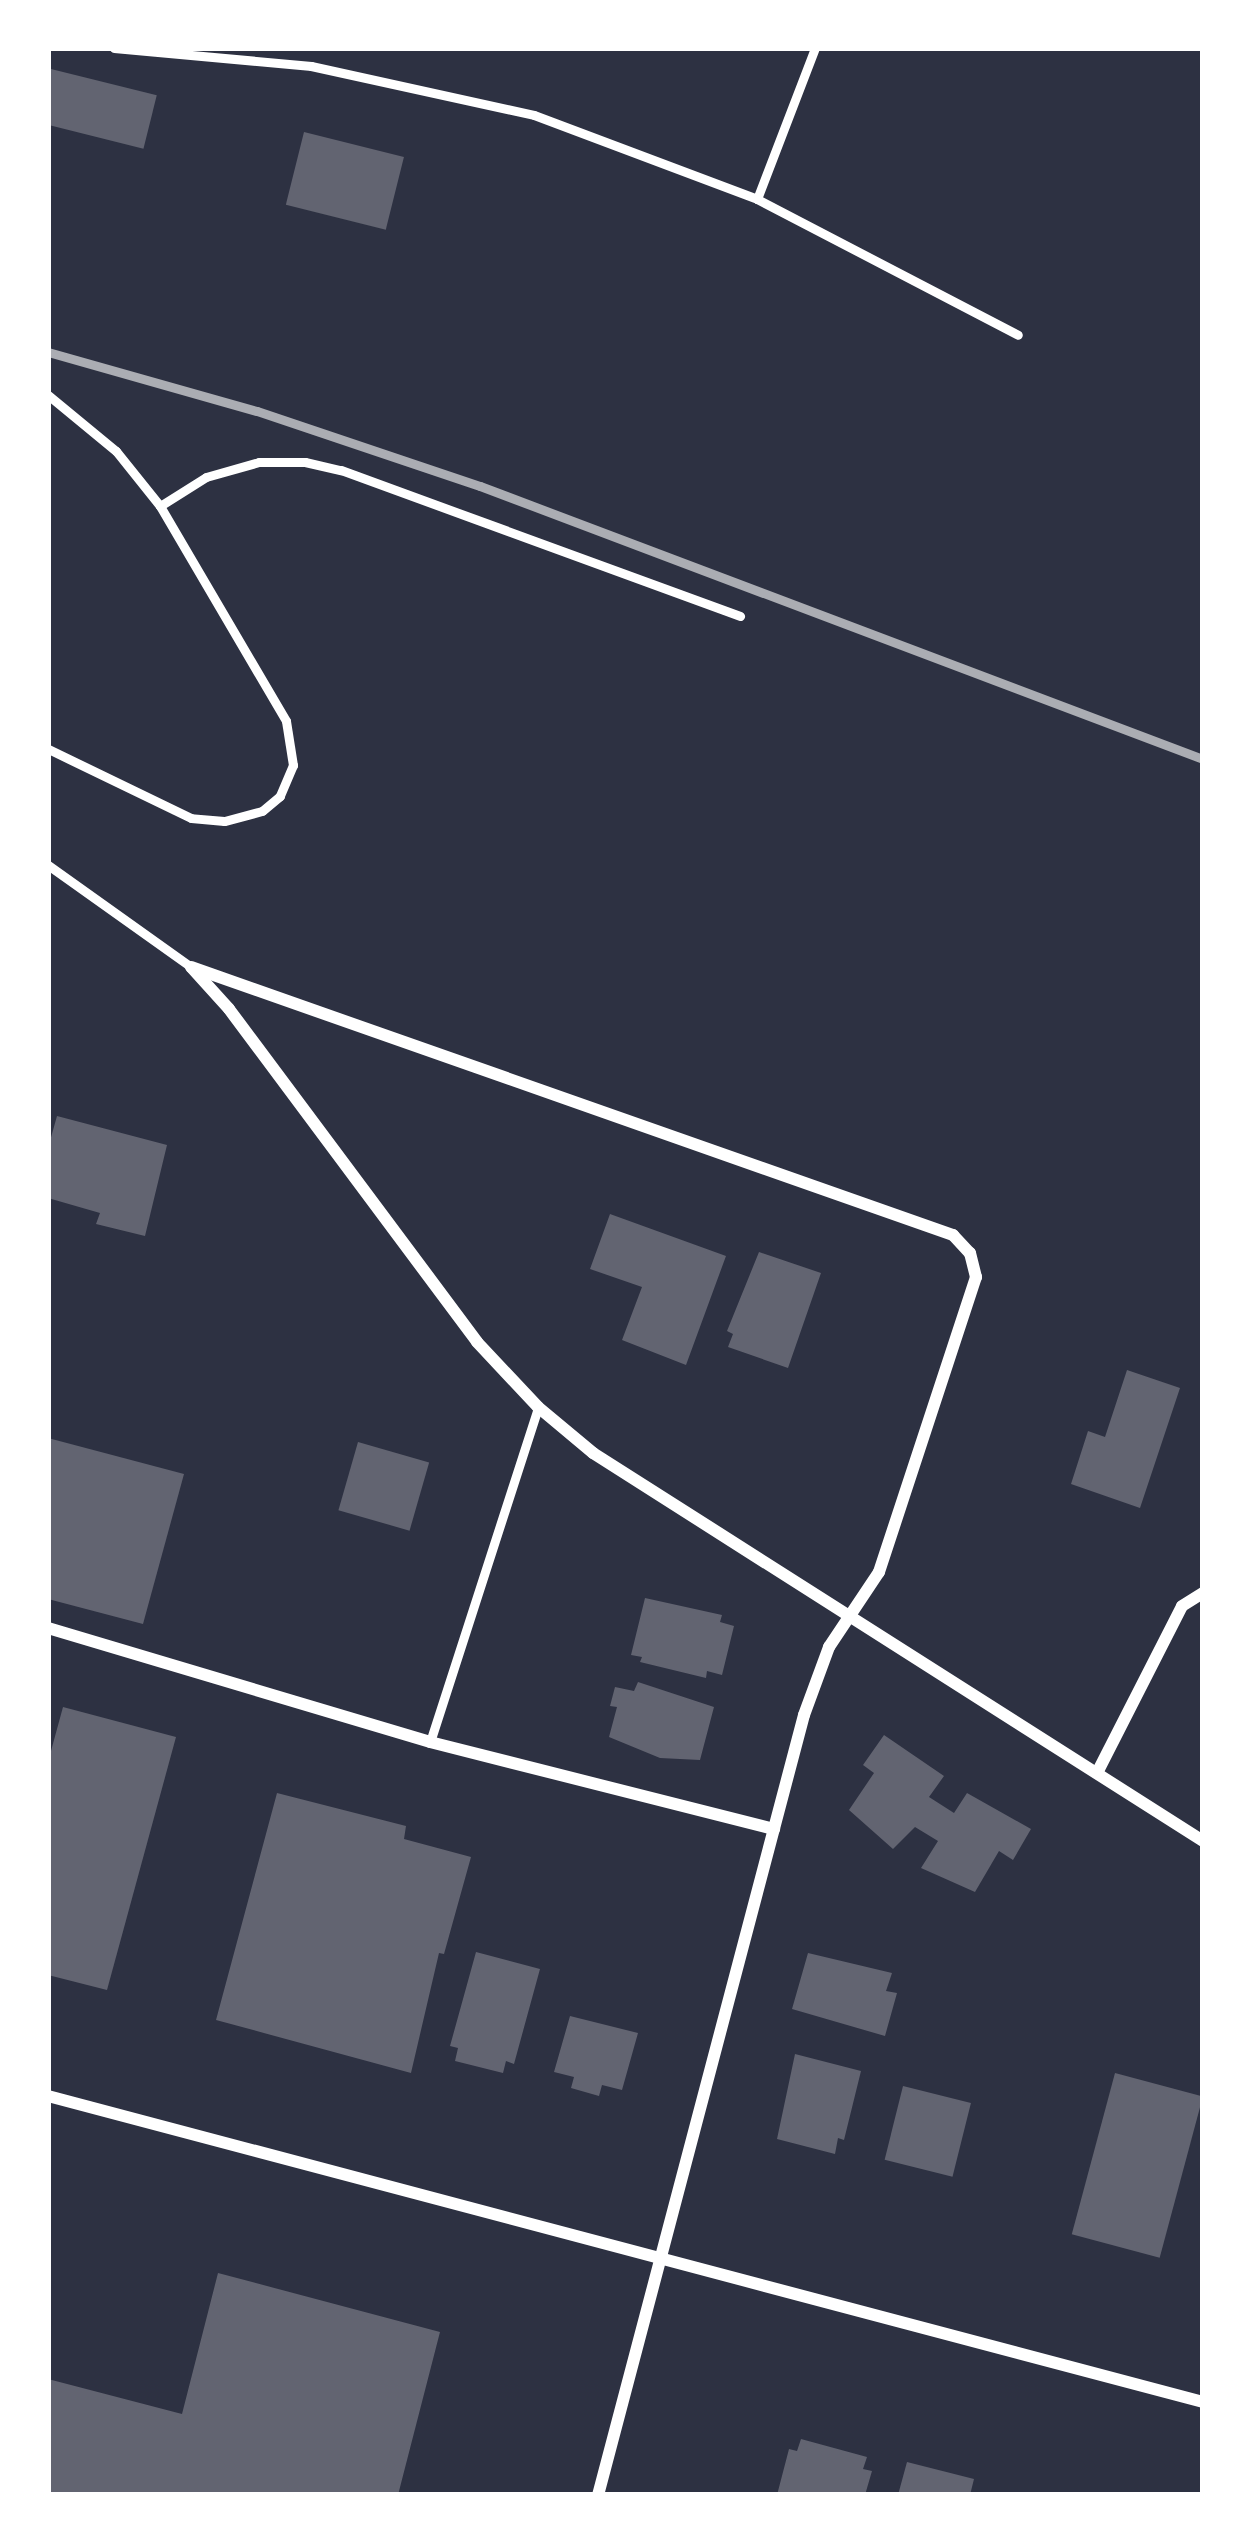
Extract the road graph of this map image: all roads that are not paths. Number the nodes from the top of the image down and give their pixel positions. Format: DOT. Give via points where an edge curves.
graph roads {
  1 [pos="114,48"];
  2 [pos="814,48"];
  3 [pos="757,199"];
  4 [pos="1018,334"];
  5 [pos="48,395"];
  6 [pos="160,506"];
  7 [pos="740,616"];
  8 [pos="48,749"];
  9 [pos="48,865"];
  10 [pos="191,967"];
  11 [pos="538,1407"];
  12 [pos="1203,1593"];
  13 [pos="850,1613"];
  14 [pos="48,1628"];
  15 [pos="430,1742"];
  16 [pos="1097,1773"];
  17 [pos="774,1829"];
  18 [pos="1203,1841"];
  19 [pos="48,2096"];
  20 [pos="658,2258"];
  21 [pos="1203,2402"];
  22 [pos="598,2495"];
  1 -- 3 [label="lane" via="311,66 535,116"];
  2 -- 3 [label="lane"];
  3 -- 4 [label="lane"];
  5 -- 6 [label="lane" via="116,451"];
  6 -- 7 [label="lane" via="206,476 259,462 305,462"];
  6 -- 8 [label="lane" via="286,721 293,765 280,796 262,811 224,821 191,818"];
  9 -- 10 [label="lane"];
  10 -- 11 [label="street" via="477,1342"];
  10 -- 13 [label="street" via="953,1235 970,1253 976,1276 879,1572"];
  11 -- 13 [label="street" via="593,1453"];
  11 -- 15 [label="lane"];
  12 -- 16 [label="street" via="1182,1606"];
  13 -- 16 [label="street"];
  13 -- 17 [label="street" via="804,1715"];
  14 -- 15 [label="street"];
  15 -- 17 [label="street"];
  16 -- 18 [label="street"];
  17 -- 20 [label="street"];
  19 -- 20 [label="street"];
  20 -- 21 [label="street"];
  20 -- 22 [label="street"];
}
